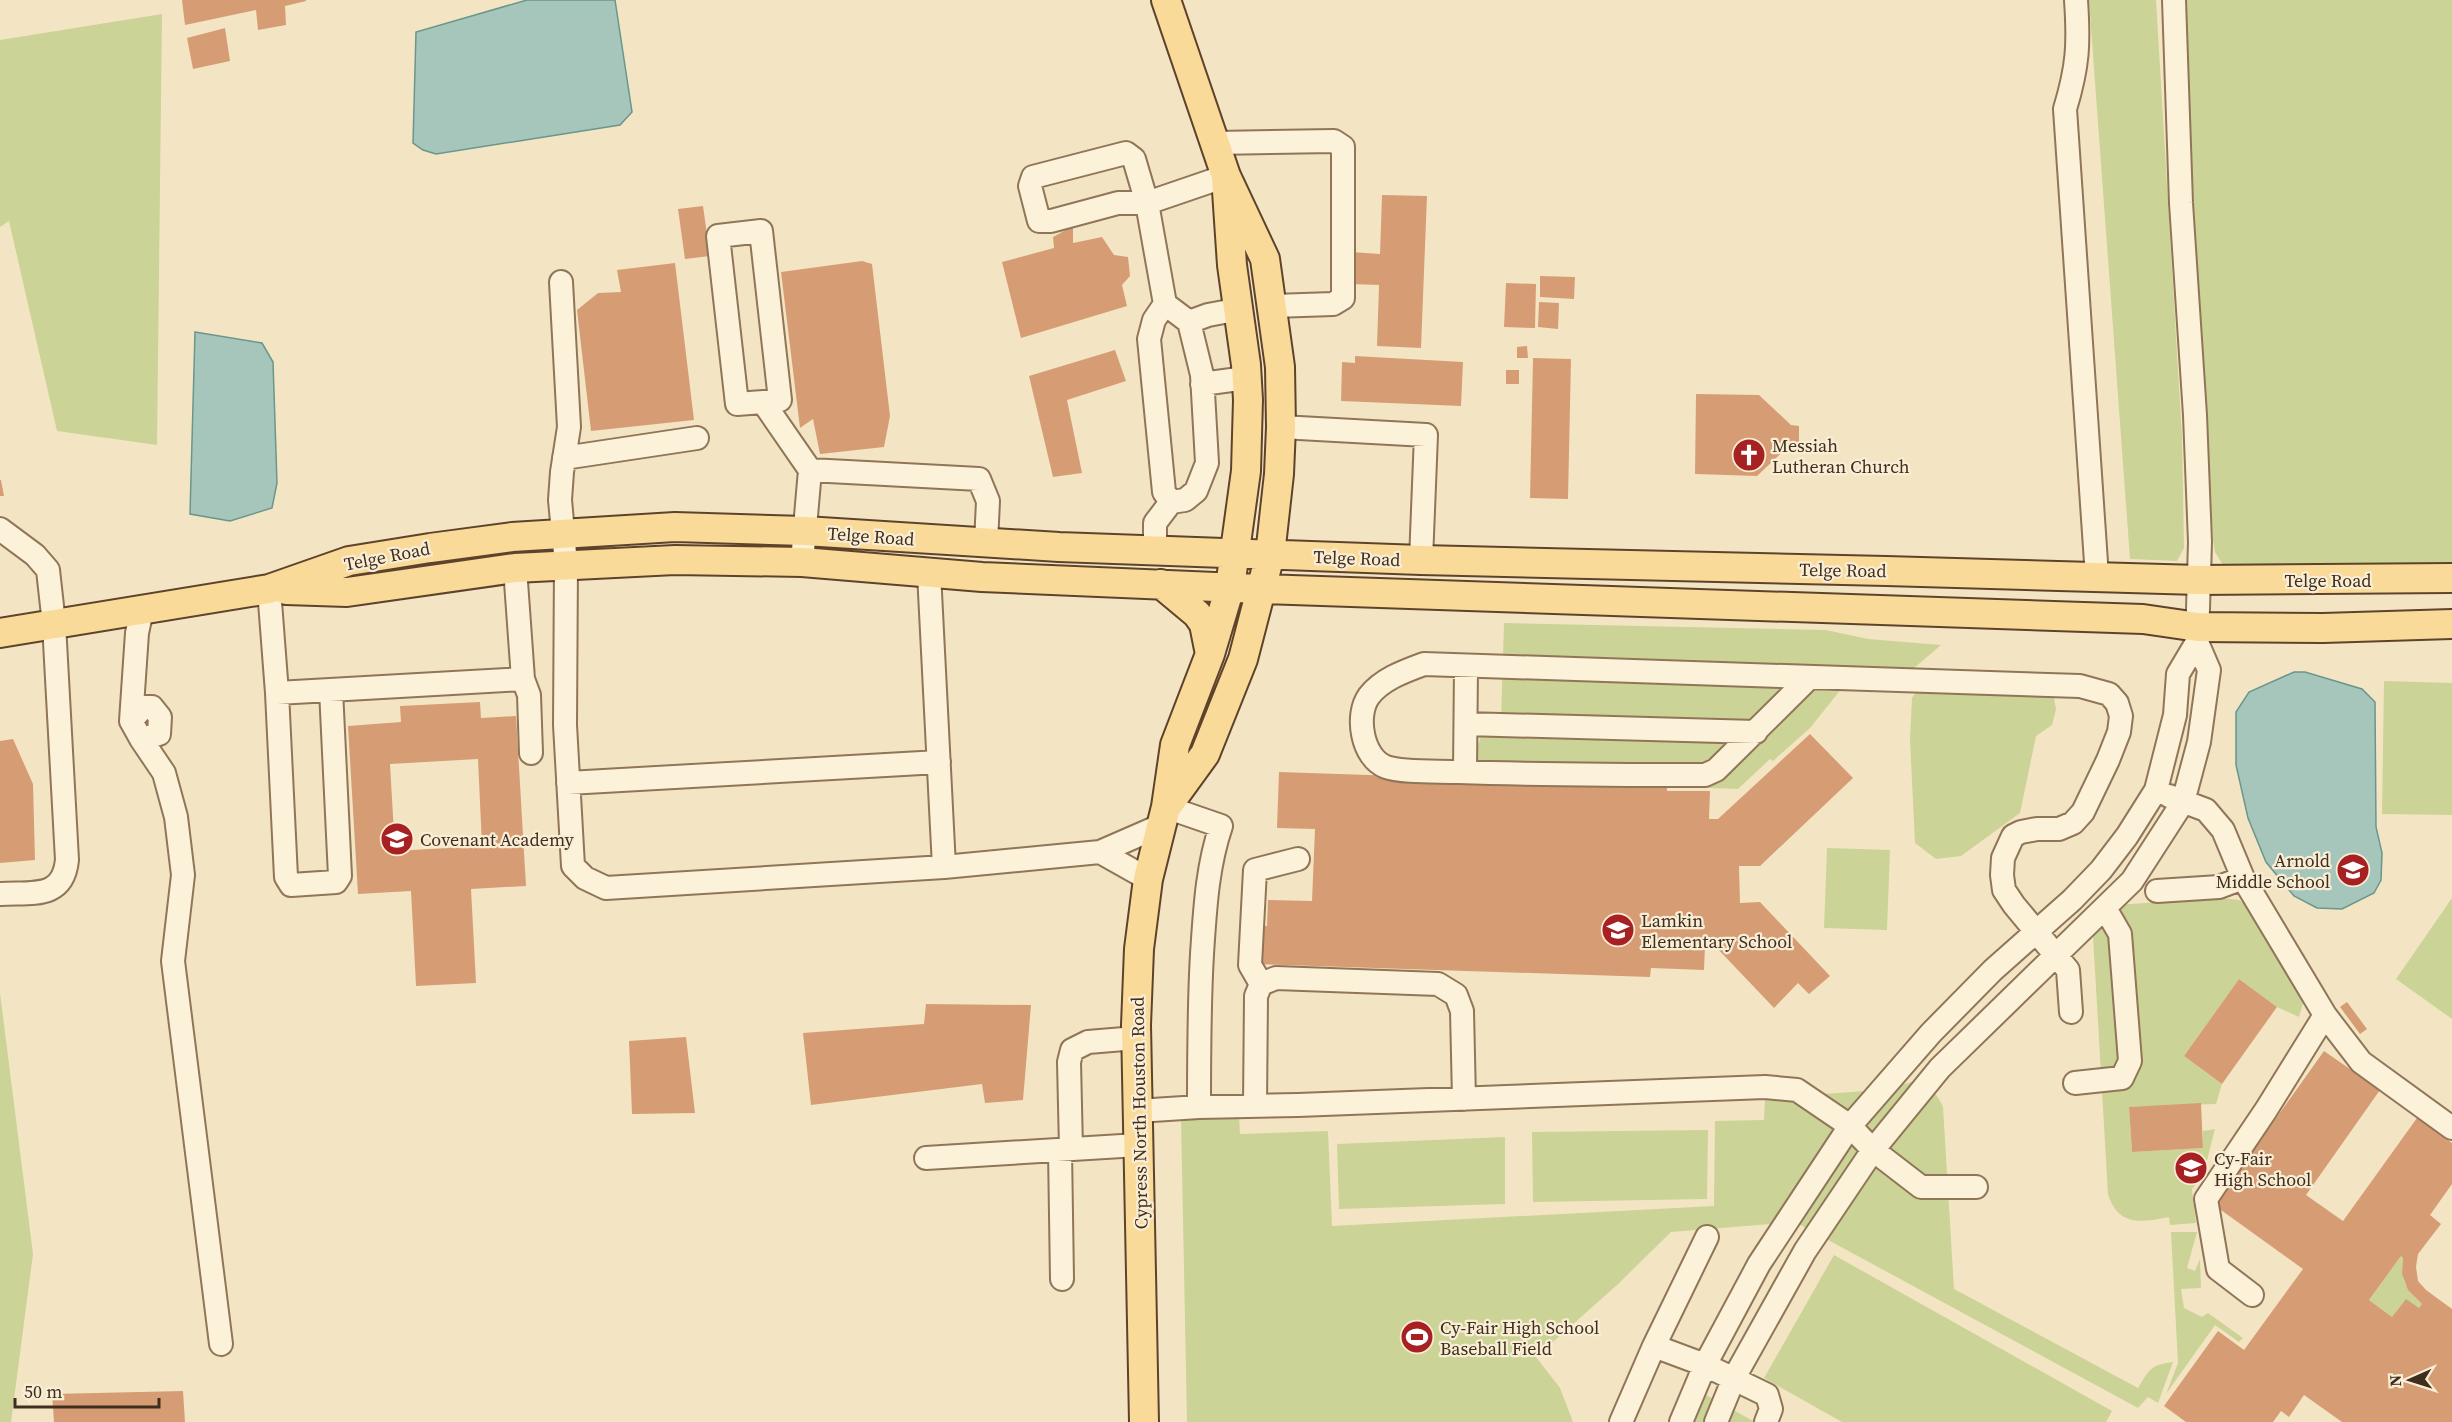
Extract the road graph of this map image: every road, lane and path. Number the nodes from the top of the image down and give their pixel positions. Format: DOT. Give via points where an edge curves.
graph roads {
  1 [pos="1166,0"];
  2 [pos="2076,0"];
  3 [pos="2174,0"];
  4 [pos="1215,143"];
  5 [pos="1226,176"];
  6 [pos="1147,203"];
  7 [pos="561,282"];
  8 [pos="1165,304"];
  9 [pos="1273,306"];
  10 [pos="1240,309"];
  11 [pos="1189,322"];
  12 [pos="1246,378"];
  13 [pos="1202,384"];
  14 [pos="763,402"];
  15 [pos="1281,427"];
  16 [pos="697,438"];
  17 [pos="564,458"];
  18 [pos="810,470"];
  19 [pos="1171,502"];
  20 [pos="0,529"];
  21 [pos="805,531"];
  22 [pos="563,533"];
  23 [pos="986,543"];
  24 [pos="1155,550"];
  25 [pos="1236,553"];
  26 [pos="1269,555"];
  27 [pos="1421,560"];
  28 [pos="802,562"];
  29 [pos="566,564"];
  30 [pos="515,568"];
  31 [pos="1886,571"];
  32 [pos="930,573"];
  33 [pos="2097,577"];
  34 [pos="2452,578"];
  35 [pos="2199,580"];
  36 [pos="1161,584"];
  37 [pos="1230,587"];
  38 [pos="269,589"];
  39 [pos="1262,589"];
  40 [pos="142,610"];
  41 [pos="1884,610"];
  42 [pos="54,624"];
  43 [pos="2452,624"];
  44 [pos="0,633"];
  45 [pos="2197,635"];
  46 [pos="1210,654"];
  47 [pos="1466,667"];
  48 [pos="1809,678"];
  49 [pos="523,679"];
  50 [pos="331,690"];
  51 [pos="277,693"];
  52 [pos="1466,724"];
  53 [pos="1756,732"];
  54 [pos="531,753"];
  55 [pos="939,762"];
  56 [pos="1465,772"];
  57 [pos="568,783"];
  58 [pos="2156,790"];
  59 [pos="2183,802"];
  60 [pos="1164,816"];
  61 [pos="1100,852"];
  62 [pos="1298,859"];
  63 [pos="944,867"];
  64 [pos="2243,878"];
  65 [pos="1148,879"];
  66 [pos="2157,891"];
  67 [pos="0,894"];
  68 [pos="2105,908"];
  69 [pos="2037,931"];
  70 [pos="2057,956"];
  71 [pos="1261,984"];
  72 [pos="2071,1012"];
  73 [pos="2325,1015"];
  74 [pos="1136,1038"];
  75 [pos="2075,1083"];
  76 [pos="1464,1099"];
  77 [pos="1255,1106"];
  78 [pos="1198,1107"];
  79 [pos="1137,1111"];
  80 [pos="1850,1126"];
  81 [pos="2452,1128"];
  82 [pos="1138,1146"];
  83 [pos="1066,1150"];
  84 [pos="1873,1150"];
  85 [pos="926,1158"];
  86 [pos="1976,1187"];
  87 [pos="1707,1237"];
  88 [pos="1062,1279"];
  89 [pos="2252,1294"];
  90 [pos="221,1344"];
  91 [pos="1654,1346"];
  92 [pos="1705,1365"];
  93 [pos="1734,1378"];
  94 [pos="1144,1422"];
  95 [pos="1621,1422"];
  96 [pos="1681,1422"];
  97 [pos="1716,1422"];
  98 [pos="1766,1422"];
  1 -- 4 [label="main road, Cypress North Houston Road"];
  2 -- 33 [label="lane" via="2079,44 2076,76 2066,109"];
  3 -- 35 [label="lane" via="2181,203 2196,415"];
  4 -- 5 [label="main road, Cypress North Houston Road"];
  4 -- 9 [label="lane" via="1334,141 1343,147 1343,298 1333,304"];
  5 -- 6 [label="lane"];
  5 -- 9 [label="main road, Cypress North Houston Road" via="1265,259"];
  5 -- 10 [label="main road, Cypress North Houston Road" via="1232,265"];
  6 -- 6 [label="lane" via="1134,159 1126,153 1033,177 1030,186 1039,221 1118,203"];
  6 -- 8 [label="lane"];
  7 -- 17 [label="lane" via="569,398"];
  8 -- 11 [label="lane"];
  8 -- 19 [label="lane" via="1154,320 1149,339 1164,492"];
  9 -- 15 [label="main road, Cypress North Houston Road"];
  10 -- 11 [label="lane"];
  10 -- 12 [label="main road, Cypress North Houston Road"];
  11 -- 13 [label="lane"];
  12 -- 13 [label="lane"];
  12 -- 25 [label="main road, Cypress North Houston Road" via="1246,471"];
  13 -- 19 [label="lane" via="1207,463 1196,491 1185,500"];
  14 -- 14 [label="lane" via="737,404 718,236 761,231 780,400"];
  14 -- 18 [label="lane"];
  15 -- 26 [label="main road, Cypress North Houston Road"];
  15 -- 27 [label="lane" via="1426,435"];
  16 -- 17 [label="lane"];
  17 -- 22 [label="lane" via="560,500"];
  18 -- 21 [label="lane"];
  18 -- 23 [label="lane" via="979,479 988,501"];
  19 -- 24 [label="lane" via="1155,523"];
  20 -- 42 [label="lane" via="48,570"];
  21 -- 22 [label="main road, Telge Road" via="675,528"];
  21 -- 23 [label="main road, Telge Road"];
  21 -- 28 [label="lane"];
  22 -- 29 [label="lane"];
  22 -- 38 [label="main road, Telge Road" via="349,561"];
  23 -- 24 [label="main road, Telge Road"];
  24 -- 25 [label="main road, Telge Road"];
  25 -- 26 [label="main road, Telge Road"];
  25 -- 37 [label="main road, Cypress North Houston Road"];
  26 -- 27 [label="main road, Telge Road"];
  26 -- 39 [label="main road, Cypress North Houston Road"];
  27 -- 31 [label="main road, Telge Road"];
  28 -- 29 [label="main road, Telge Road" via="675,560"];
  28 -- 32 [label="main road, Telge Road"];
  29 -- 30 [label="main road, Telge Road"];
  29 -- 57 [label="lane"];
  30 -- 38 [label="main road, Telge Road" via="347,592"];
  30 -- 49 [label="lane"];
  31 -- 33 [label="main road, Telge Road"];
  31 -- 41 [label="main road"];
  32 -- 36 [label="main road, Telge Road"];
  32 -- 55 [label="lane"];
  33 -- 35 [label="main road, Telge Road"];
  34 -- 35 [label="main road, Telge Road"];
  35 -- 45 [label="lane"];
  36 -- 37 [label="main road, Telge Road"];
  36 -- 46 [label="main road" via="1197,614 1204,624"];
  37 -- 39 [label="main road, Telge Road"];
  37 -- 46 [label="main road, Cypress North Houston Road"];
  38 -- 40 [label="main road, Telge Road"];
  38 -- 51 [label="lane"];
  39 -- 41 [label="main road, Telge Road"];
  39 -- 60 [label="main road, Cypress North Houston Road" via="1243,659 1205,754"];
  40 -- 42 [label="main road, Telge Road"];
  40 -- 90 [label="lane" via="137,633 136,730 164,773 176,817 183,875 173,961"];
  41 -- 45 [label="main road, Telge Road" via="2143,619"];
  42 -- 44 [label="main road, Telge Road"];
  42 -- 67 [label="lane" via="66,874 50,890"];
  43 -- 45 [label="main road, Telge Road"];
  45 -- 58 [label="lane" via="2178,674 2175,715"];
  45 -- 59 [label="lane" via="2209,670 2199,742"];
  46 -- 60 [label="main road, Cypress North Houston Road" via="1175,745"];
  47 -- 48 [label="lane"];
  47 -- 52 [label="lane"];
  47 -- 56 [label="lane" via="1424,664 1380,685 1368,697 1361,728 1368,751 1385,767"];
  48 -- 53 [label="lane"];
  48 -- 69 [label="lane" via="2080,686 2109,694 2121,716 2119,732 2083,812 2073,823 2059,829 2037,829 2013,836 2003,858 2004,890"];
  49 -- 50 [label="lane"];
  49 -- 54 [label="lane" via="529,695"];
  50 -- 51 [label="lane"];
  50 -- 51 [label="lane" via="340,876 336,882 291,885 286,877"];
  52 -- 53 [label="lane"];
  52 -- 56 [label="lane"];
  53 -- 56 [label="lane" via="1705,776"];
  55 -- 57 [label="lane"];
  55 -- 63 [label="lane"];
  57 -- 63 [label="lane" via="573,866 585,878 606,888"];
  58 -- 59 [label="lane"];
  58 -- 69 [label="lane" via="2101,870"];
  59 -- 64 [label="lane" via="2206,810 2223,830"];
  59 -- 68 [label="lane" via="2132,881"];
  60 -- 61 [label="lane"];
  60 -- 65 [label="main road, Cypress North Houston Road"];
  60 -- 78 [label="lane" via="1221,826 1212,853 1204,919"];
  61 -- 63 [label="lane"];
  61 -- 65 [label="lane"];
  62 -- 71 [label="lane" via="1255,870 1250,965"];
  64 -- 66 [label="lane" via="2219,887"];
  64 -- 73 [label="lane"];
  65 -- 74 [label="main road, Cypress North Houston Road" via="1139,949"];
  68 -- 70 [label="lane"];
  68 -- 75 [label="lane" via="2120,934 2130,1061 2122,1078"];
  69 -- 70 [label="lane"];
  69 -- 80 [label="lane" via="1993,969"];
  70 -- 72 [label="lane" via="2068,970"];
  70 -- 84 [label="lane" via="1940,1068"];
  71 -- 76 [label="lane" via="1276,978 1438,984 1456,995 1462,1011"];
  71 -- 77 [label="lane" via="1256,996"];
  73 -- 81 [label="lane" via="2361,1062"];
  73 -- 89 [label="lane" via="2206,1198 2218,1269"];
  74 -- 79 [label="main road, Cypress North Houston Road"];
  74 -- 83 [label="lane" via="1088,1042 1072,1050"];
  76 -- 77 [label="lane"];
  76 -- 80 [label="lane" via="1765,1087 1797,1090"];
  77 -- 78 [label="lane"];
  78 -- 79 [label="lane"];
  79 -- 82 [label="main road, Cypress North Houston Road"];
  80 -- 84 [label="lane"];
  80 -- 92 [label="lane" via="1759,1264"];
  82 -- 83 [label="lane"];
  82 -- 94 [label="main road, Cypress North Houston Road"];
  83 -- 85 [label="lane"];
  83 -- 88 [label="lane"];
  84 -- 86 [label="lane" via="1921,1187"];
  84 -- 93 [label="lane" via="1805,1251"];
  87 -- 91 [label="lane"];
  91 -- 92 [label="lane"];
  91 -- 95 [label="lane"];
  92 -- 93 [label="lane"];
  92 -- 96 [label="lane"];
  93 -- 97 [label="lane"];
  93 -- 98 [label="lane" via="1767,1395 1771,1409"];
}
